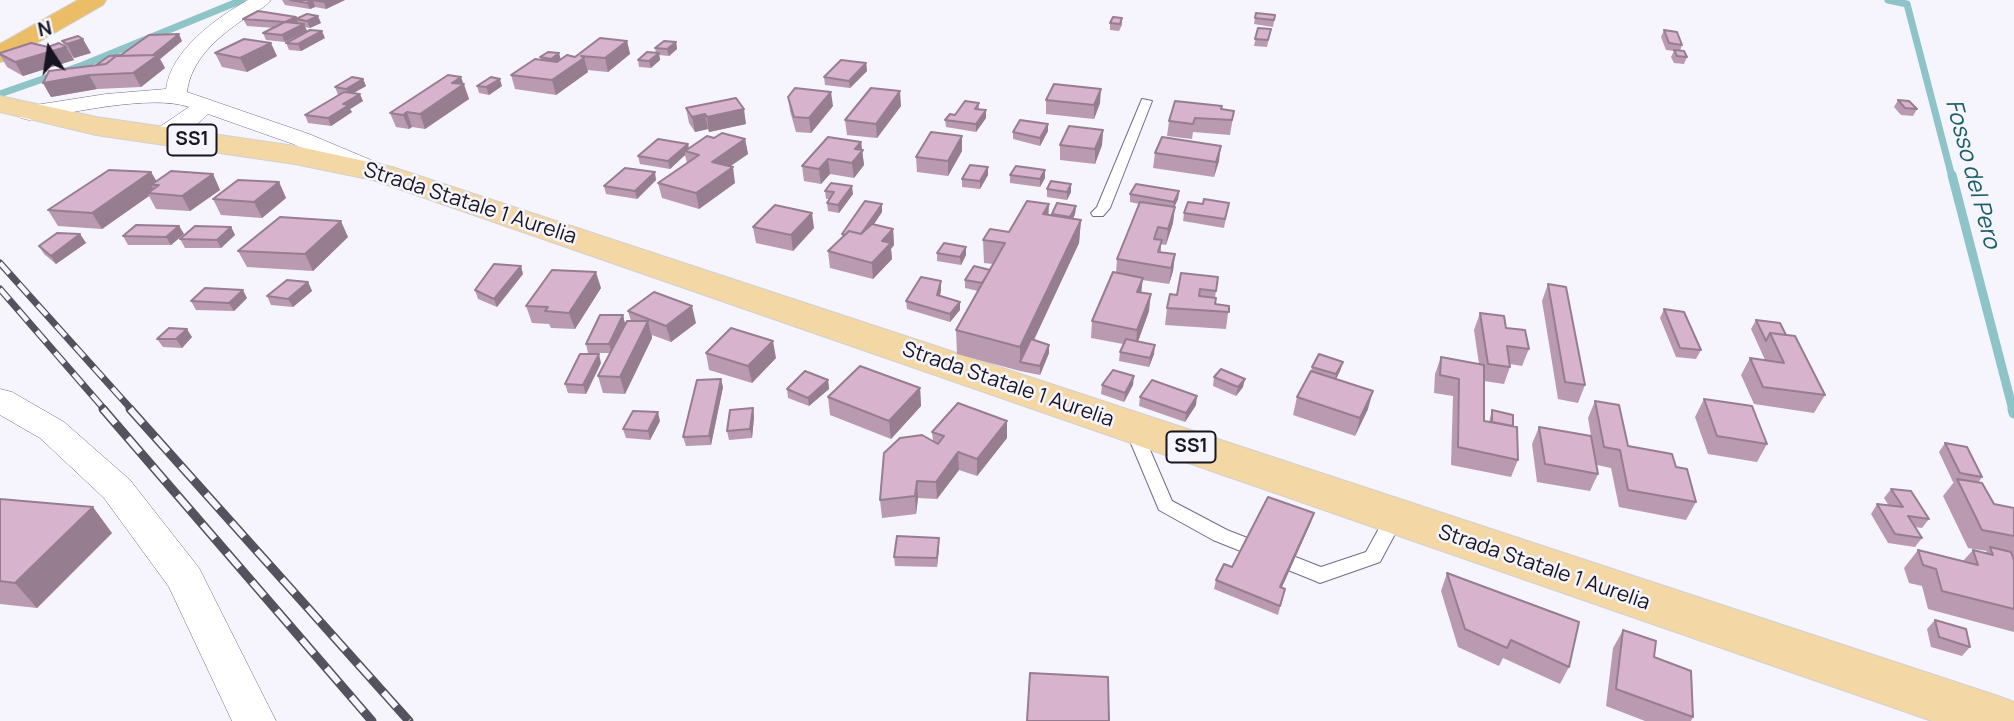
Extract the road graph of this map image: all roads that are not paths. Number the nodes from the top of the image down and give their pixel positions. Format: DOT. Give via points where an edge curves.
graph roads {
  1 [pos="69,0"];
  2 [pos="95,0"];
  3 [pos="262,0"];
  4 [pos="0,38"];
  5 [pos="0,54"];
  6 [pos="176,95"];
  7 [pos="1146,101"];
  8 [pos="205,105"];
  9 [pos="8,107"];
  10 [pos="163,135"];
  11 [pos="381,173"];
  12 [pos="1098,213"];
  13 [pos="0,400"];
  14 [pos="1132,427"];
  15 [pos="1395,517"];
  16 [pos="254,721"];
  17 [pos="2001,721"];
  1 -- 4 [label="highway"];
  2 -- 5 [label="highway"];
  3 -- 6 [label="street" via="229,19 205,42 181,74"];
  6 -- 8 [label="street"];
  6 -- 9 [label="street"];
  7 -- 12 [label="lane"];
  8 -- 10 [label="street"];
  8 -- 11 [label="street"];
  9 -- 10 [label="main road, Strada Statale 1 Aurelia / SS1"];
  10 -- 11 [label="main road, Strada Statale 1 Aurelia / SS1"];
  11 -- 14 [label="main road, Strada Statale 1 Aurelia / SS1"];
  13 -- 16 [label="street" via="52,430 117,489 185,579"];
  14 -- 15 [label="main road, Strada Statale 1 Aurelia / SS1"];
  14 -- 15 [label="lane" via="1165,505 1220,535 1320,575 1373,557"];
  15 -- 17 [label="main road, Strada Statale 1 Aurelia / SS1"];
}
